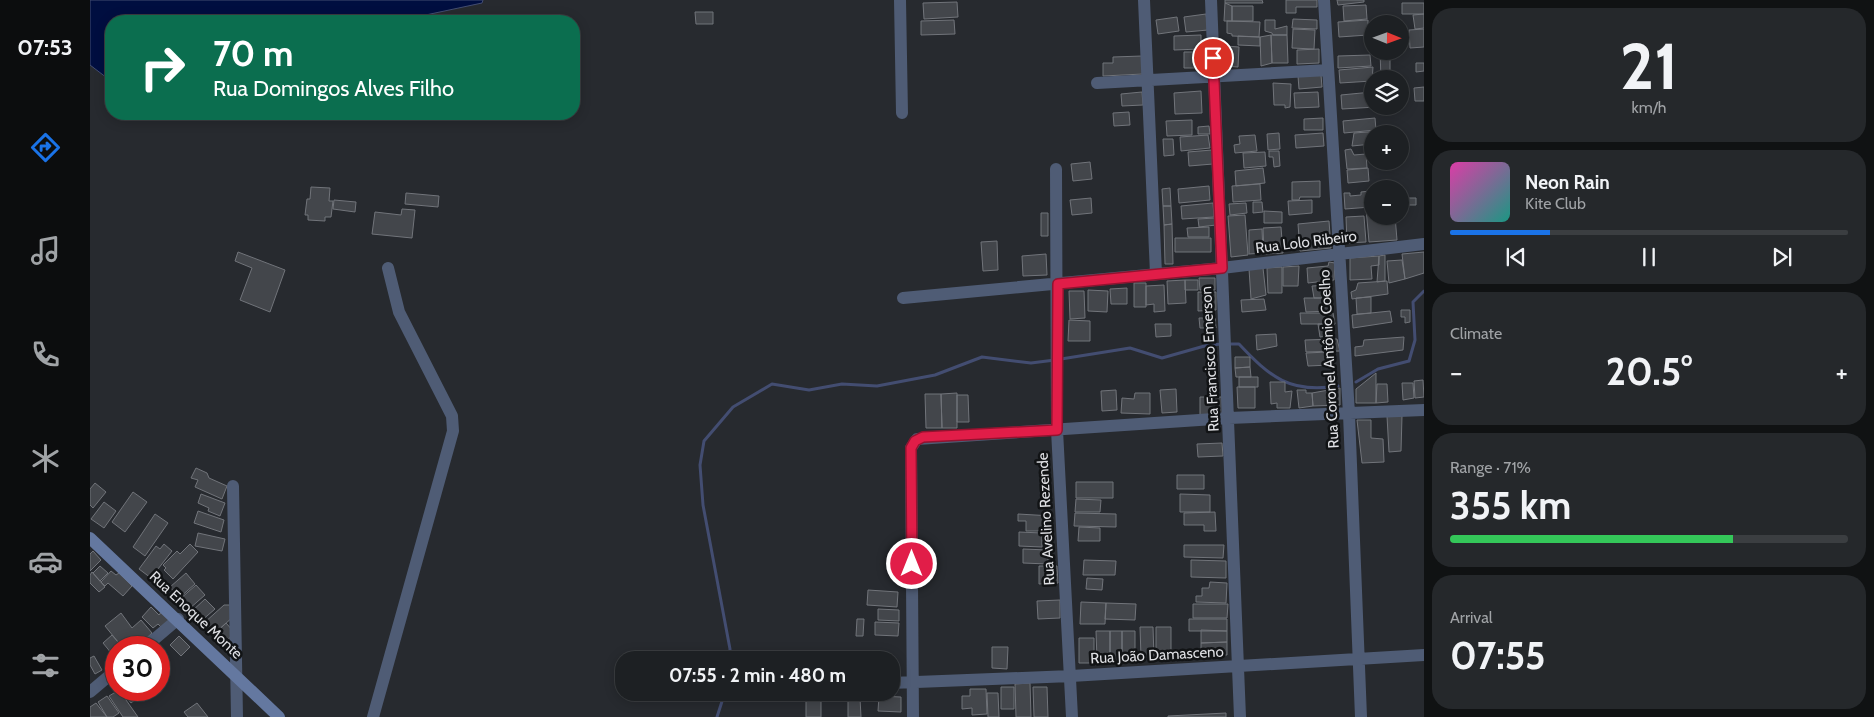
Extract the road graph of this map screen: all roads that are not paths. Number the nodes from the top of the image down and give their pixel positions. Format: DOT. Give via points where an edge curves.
graph roads {
  1 [pos="900,0"];
  2 [pos="1144,0"];
  3 [pos="1212,0"];
  4 [pos="1324,0"];
  5 [pos="1328,70"];
  6 [pos="1213,77"];
  7 [pos="1147,79"];
  8 [pos="1097,82"];
  9 [pos="902,113"];
  10 [pos="1056,169"];
  11 [pos="1424,244"];
  12 [pos="1340,254"];
  13 [pos="388,268"];
  14 [pos="1222,268"];
  15 [pos="1156,274"];
  16 [pos="1058,284"];
  17 [pos="903,298"];
  18 [pos="1424,410"];
  19 [pos="1349,414"];
  20 [pos="1229,418"];
  21 [pos="1057,430"];
  22 [pos="233,486"];
  23 [pos="90,539"];
  24 [pos="178,619"];
  25 [pos="158,636"];
  26 [pos="1424,656"];
  27 [pos="1360,661"];
  28 [pos="1240,666"];
  29 [pos="237,675"];
  30 [pos="1071,676"];
  31 [pos="105,679"];
  32 [pos="913,682"];
  33 [pos="900,683"];
  34 [pos="90,692"];
  35 [pos="237,717"];
  36 [pos="279,717"];
  37 [pos="373,717"];
  38 [pos="913,717"];
  39 [pos="1072,717"];
  40 [pos="1240,717"];
  41 [pos="1361,717"];
  1 -- 9 [label="street"];
  2 -- 7 [label="street"];
  3 -- 6 [label="street, Rua Francisco Emerson"];
  4 -- 5 [label="street, Rua Coronel Antônio Coelho"];
  5 -- 6 [label="street"];
  5 -- 12 [label="street, Rua Coronel Antônio Coelho"];
  6 -- 7 [label="street"];
  6 -- 14 [label="street, Rua Francisco Emerson"];
  7 -- 8 [label="street"];
  7 -- 15 [label="street"];
  10 -- 16 [label="street, Rua Avelino Rezende"];
  11 -- 12 [label="street, Rua Lolo Ribeiro"];
  12 -- 14 [label="street, Rua Lolo Ribeiro"];
  12 -- 19 [label="street, Rua Coronel Antônio Coelho"];
  13 -- 37 [label="street" via="399,312 452,416 453,431"];
  14 -- 15 [label="street, Rua Lolo Ribeiro"];
  14 -- 20 [label="street, Rua Francisco Emerson"];
  15 -- 16 [label="street, Rua Lolo Ribeiro"];
  16 -- 17 [label="street, Rua Lolo Ribeiro"];
  16 -- 21 [label="street, Rua Avelino Rezende"];
  18 -- 19 [label="street"];
  19 -- 20 [label="street"];
  19 -- 27 [label="street, Rua Coronel Antônio Coelho"];
  20 -- 21 [label="street"];
  20 -- 28 [label="street, Rua Francisco Emerson"];
  21 -- 30 [label="street, Rua Avelino Rezende"];
  21 -- 32 [label="street" via="923,437 915,441 911,448"];
  22 -- 29 [label="street"];
  23 -- 24 [label="main road, Rua Enoque Monte"];
  24 -- 25 [label="street"];
  24 -- 29 [label="main road, Rua Enoque Monte"];
  26 -- 27 [label="street, Rua João Damasceno"];
  27 -- 28 [label="street, Rua João Damasceno"];
  27 -- 41 [label="street, Rua Coronel Antônio Coelho"];
  28 -- 30 [label="street, Rua João Damasceno"];
  28 -- 40 [label="street, Rua Francisco Emerson"];
  29 -- 35 [label="street"];
  29 -- 36 [label="main road, Rua Enoque Monte"];
  30 -- 32 [label="street, Rua João Damasceno"];
  30 -- 39 [label="street, Rua Avelino Rezende"];
  31 -- 34 [label="street"];
  32 -- 33 [label="street, Rua João Damasceno"];
  32 -- 38 [label="street"];
}
